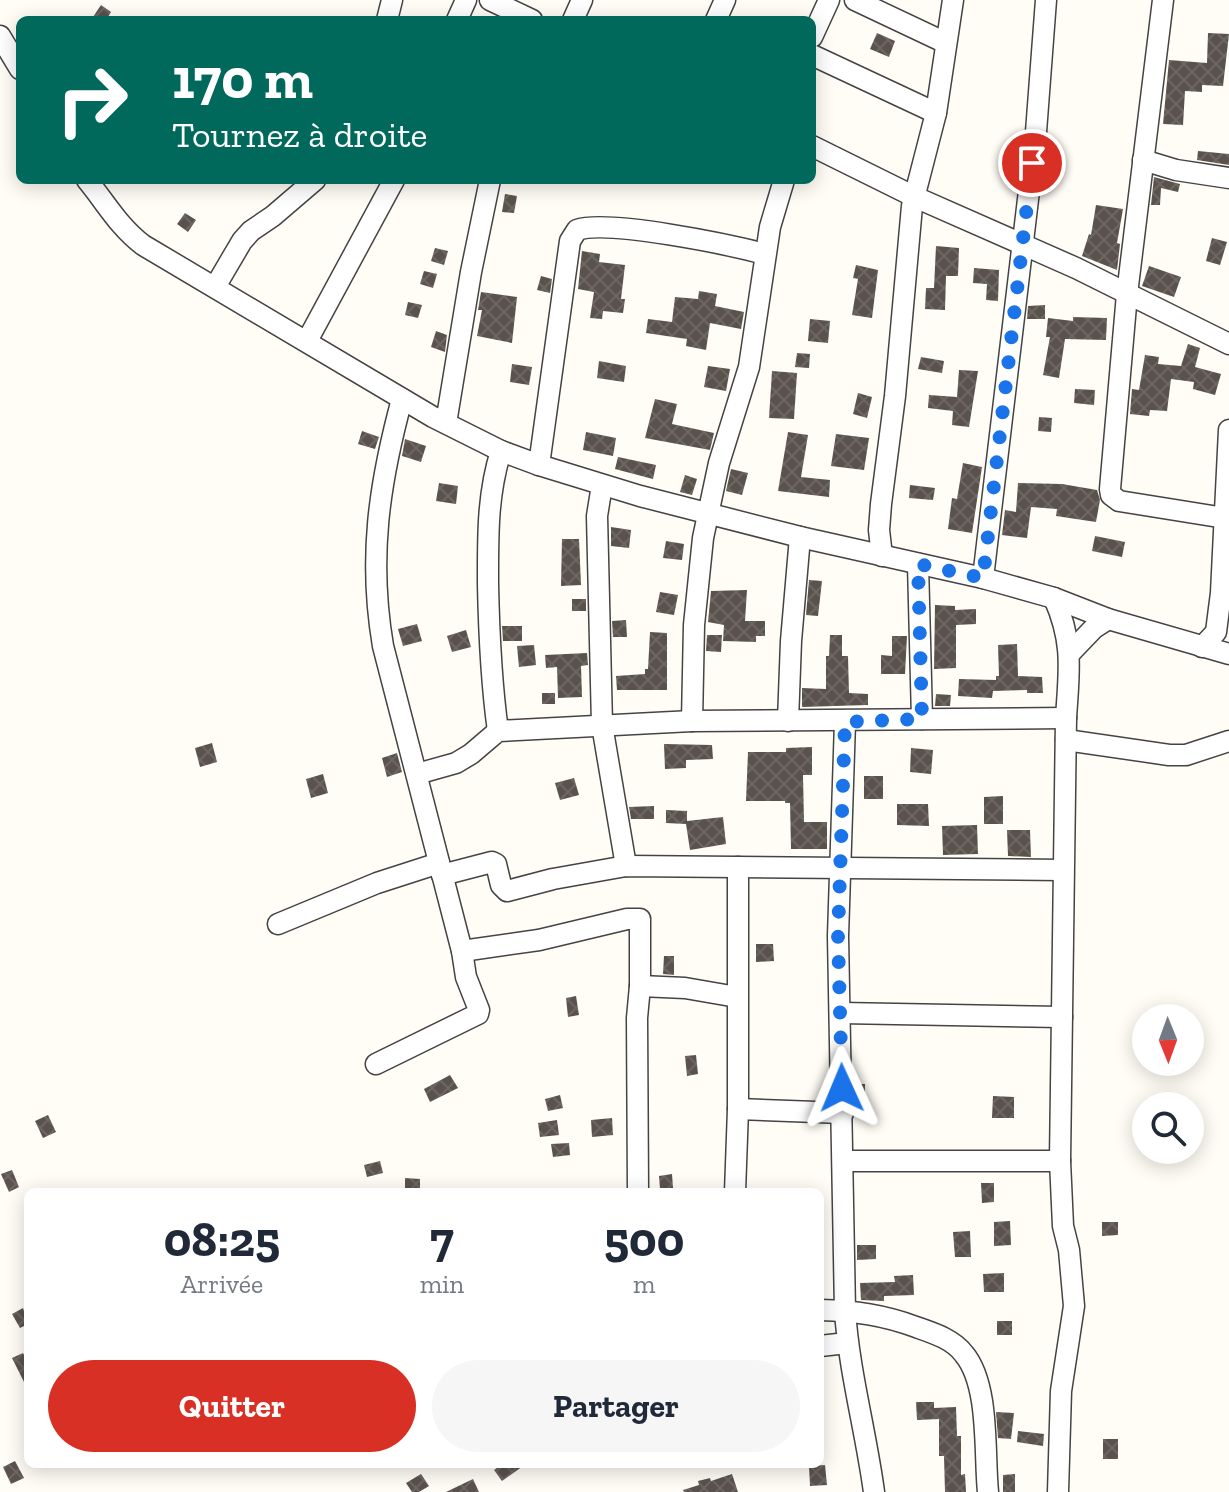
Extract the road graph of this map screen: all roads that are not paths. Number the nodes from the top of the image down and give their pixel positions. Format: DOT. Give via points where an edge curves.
graph roads {
  1 [pos="490,0"];
  2 [pos="829,0"];
  3 [pos="855,0"];
  4 [pos="953,0"];
  5 [pos="1046,0"];
  6 [pos="1163,0"];
  7 [pos="524,16"];
  8 [pos="816,28"];
  9 [pos="0,36"];
  10 [pos="946,43"];
  11 [pos="816,57"];
  12 [pos="16,62"];
  13 [pos="936,113"];
  14 [pos="816,148"];
  15 [pos="1143,160"];
  16 [pos="1229,178"];
  17 [pos="90,184"];
  18 [pos="310,184"];
  19 [pos="392,184"];
  20 [pos="489,184"];
  21 [pos="783,184"];
  22 [pos="915,197"];
  23 [pos="1021,244"];
  24 [pos="765,254"];
  25 [pos="215,287"];
  26 [pos="1127,294"];
  27 [pos="307,341"];
  28 [pos="1229,344"];
  29 [pos="402,399"];
  30 [pos="446,423"];
  31 [pos="1229,430"];
  32 [pos="501,451"];
  33 [pos="539,465"];
  34 [pos="602,485"];
  35 [pos="707,513"];
  36 [pos="1225,518"];
  37 [pos="800,537"];
  38 [pos="882,556"];
  39 [pos="918,564"];
  40 [pos="983,578"];
  41 [pos="1054,598"];
  42 [pos="1108,619"];
  43 [pos="1209,639"];
  44 [pos="1229,652"];
  45 [pos="1070,653"];
  46 [pos="1066,718"];
  47 [pos="922,719"];
  48 [pos="692,721"];
  49 [pos="788,721"];
  50 [pos="845,722"];
  51 [pos="602,725"];
  52 [pos="498,731"];
  53 [pos="1066,740"];
  54 [pos="1229,741"];
  55 [pos="417,774"];
  56 [pos="626,866"];
  57 [pos="738,867"];
  58 [pos="841,868"];
  59 [pos="440,869"];
  60 [pos="1063,870"];
  61 [pos="278,924"];
  62 [pos="462,951"];
  63 [pos="640,986"];
  64 [pos="737,997"];
  65 [pos="841,1013"];
  66 [pos="1062,1017"];
  67 [pos="376,1064"];
  68 [pos="738,1109"];
  69 [pos="843,1113"];
  70 [pos="843,1161"];
  71 [pos="1060,1161"];
  72 [pos="638,1188"];
  73 [pos="735,1188"];
  74 [pos="824,1310"];
  75 [pos="845,1311"];
  76 [pos="847,1343"];
  77 [pos="824,1346"];
  78 [pos="874,1492"];
  79 [pos="988,1492"];
  80 [pos="1058,1492"];
  1 -- 7 [label="street"];
  2 -- 8 [label="street"];
  3 -- 10 [label="street"];
  4 -- 10 [label="street"];
  5 -- 23 [label="street"];
  6 -- 15 [label="street"];
  9 -- 12 [label="street"];
  10 -- 13 [label="street"];
  11 -- 13 [label="street"];
  13 -- 22 [label="street"];
  14 -- 22 [label="street"];
  15 -- 16 [label="street"];
  15 -- 26 [label="street"];
  17 -- 25 [label="street" via="129,234"];
  18 -- 25 [label="street" via="251,231"];
  19 -- 27 [label="street"];
  20 -- 30 [label="street"];
  21 -- 24 [label="street"];
  22 -- 23 [label="street"];
  22 -- 38 [label="street" via="881,504"];
  23 -- 26 [label="street"];
  23 -- 40 [label="street"];
  24 -- 33 [label="street" via="681,237 595,227 577,230 570,241"];
  24 -- 35 [label="street" via="749,367"];
  25 -- 27 [label="street"];
  26 -- 28 [label="street"];
  26 -- 36 [label="street" via="1111,495 1119,501"];
  27 -- 29 [label="street"];
  29 -- 30 [label="street"];
  29 -- 55 [label="street" via="386,465 374,578 383,646"];
  30 -- 32 [label="street"];
  31 -- 36 [label="street"];
  32 -- 33 [label="street"];
  32 -- 52 [label="street" via="487,529 489,651"];
  33 -- 34 [label="street"];
  34 -- 35 [label="street"];
  34 -- 51 [label="street" via="597,516"];
  35 -- 37 [label="street"];
  35 -- 48 [label="street" via="698,569"];
  36 -- 43 [label="street" via="1223,573"];
  37 -- 38 [label="street"];
  37 -- 49 [label="street"];
  38 -- 39 [label="street"];
  39 -- 40 [label="street"];
  39 -- 47 [label="street"];
  40 -- 41 [label="street"];
  41 -- 42 [label="street"];
  41 -- 45 [label="street"];
  42 -- 43 [label="street"];
  42 -- 45 [label="street"];
  43 -- 44 [label="street"];
  45 -- 46 [label="street"];
  46 -- 47 [label="street"];
  46 -- 53 [label="street"];
  47 -- 50 [label="street"];
  48 -- 49 [label="street"];
  48 -- 51 [label="street"];
  49 -- 50 [label="street"];
  50 -- 58 [label="street"];
  51 -- 52 [label="street"];
  51 -- 56 [label="street"];
  52 -- 55 [label="street" via="456,763"];
  53 -- 54 [label="street" via="1169,755"];
  53 -- 60 [label="street"];
  55 -- 59 [label="street"];
  56 -- 57 [label="street"];
  56 -- 59 [label="street" via="507,891 494,863"];
  57 -- 58 [label="street"];
  57 -- 64 [label="street"];
  58 -- 60 [label="street"];
  58 -- 65 [label="street"];
  59 -- 61 [label="street" via="377,883"];
  59 -- 62 [label="street"];
  60 -- 66 [label="street"];
  62 -- 63 [label="street" via="635,918 642,924"];
  62 -- 67 [label="street" via="478,1014"];
  63 -- 64 [label="street"];
  63 -- 72 [label="street"];
  64 -- 68 [label="street"];
  65 -- 66 [label="street"];
  65 -- 69 [label="street"];
  66 -- 71 [label="street"];
  68 -- 69 [label="street"];
  68 -- 73 [label="street"];
  69 -- 70 [label="street"];
  70 -- 71 [label="street"];
  70 -- 75 [label="street"];
  71 -- 80 [label="street" via="1074,1306 1061,1391"];
  74 -- 75 [label="street"];
  75 -- 76 [label="street"];
  75 -- 79 [label="street" via="900,1321 940,1336 964,1353 981,1401"];
  76 -- 77 [label="street"];
  76 -- 78 [label="street"];
}
